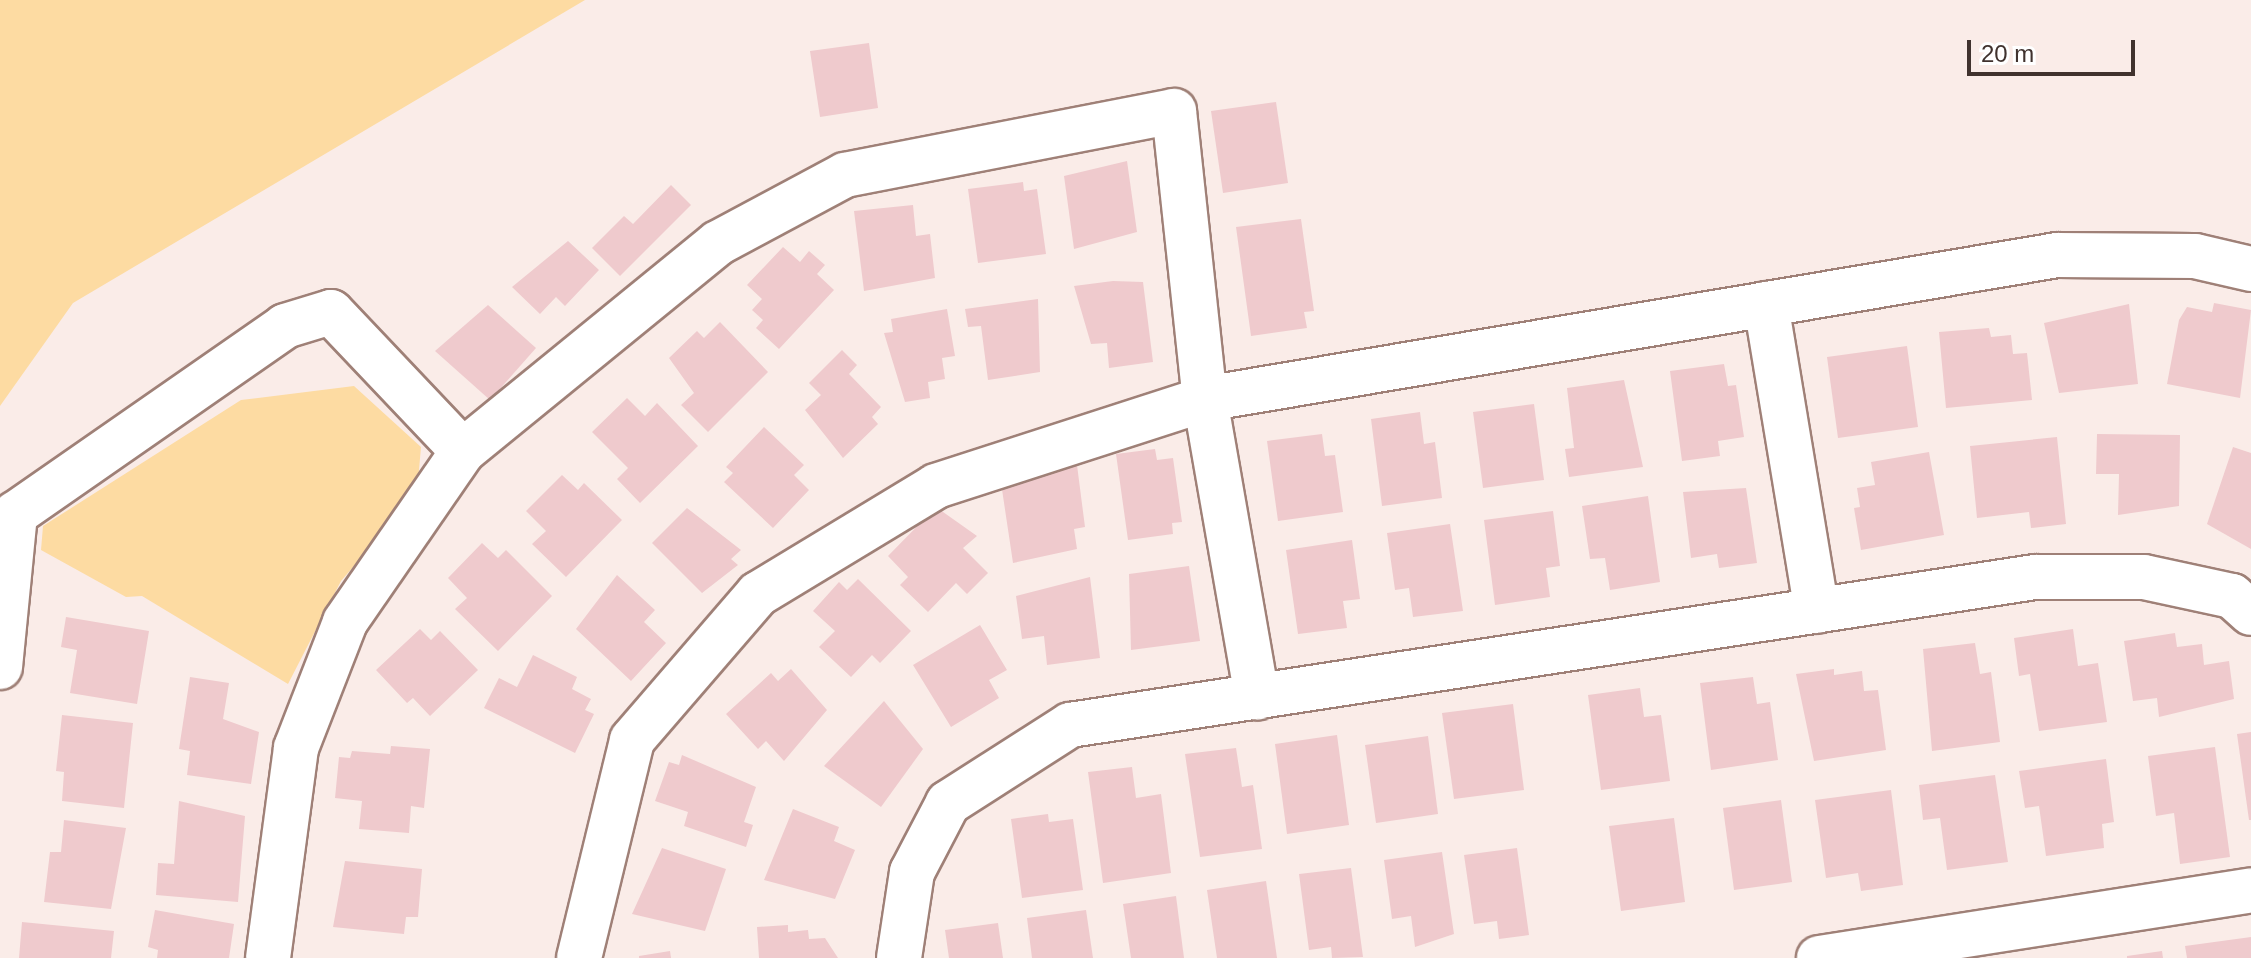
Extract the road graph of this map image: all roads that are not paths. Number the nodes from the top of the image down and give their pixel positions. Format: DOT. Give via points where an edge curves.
graph roads {
  1 [pos="2251,269"];
  2 [pos="1766,304"];
  3 [pos="1205,399"];
  4 [pos="463,451"];
  5 [pos="1817,611"];
  6 [pos="2251,613"];
  7 [pos="0,667"];
  8 [pos="1257,698"];
  9 [pos="2251,890"];
  10 [pos="268,958"];
  11 [pos="579,958"];
  12 [pos="899,958"];
  13 [pos="1819,958"];
  1 -- 2 [label="street" via="2195,256 2057,255"];
  2 -- 3 [label="street"];
  2 -- 5 [label="street"];
  3 -- 4 [label="street" via="1174,111 845,175 718,243"];
  3 -- 8 [label="street"];
  3 -- 11 [label="street" via="936,486 758,594 632,740"];
  4 -- 7 [label="street" via="331,312 285,326 15,514"];
  4 -- 10 [label="street" via="345,622 296,748"];
  5 -- 6 [label="street" via="2035,577 2144,577 2232,596"];
  5 -- 8 [label="street"];
  8 -- 12 [label="street" via="1070,725 948,803 912,872"];
  9 -- 13 [label="street"];
}
